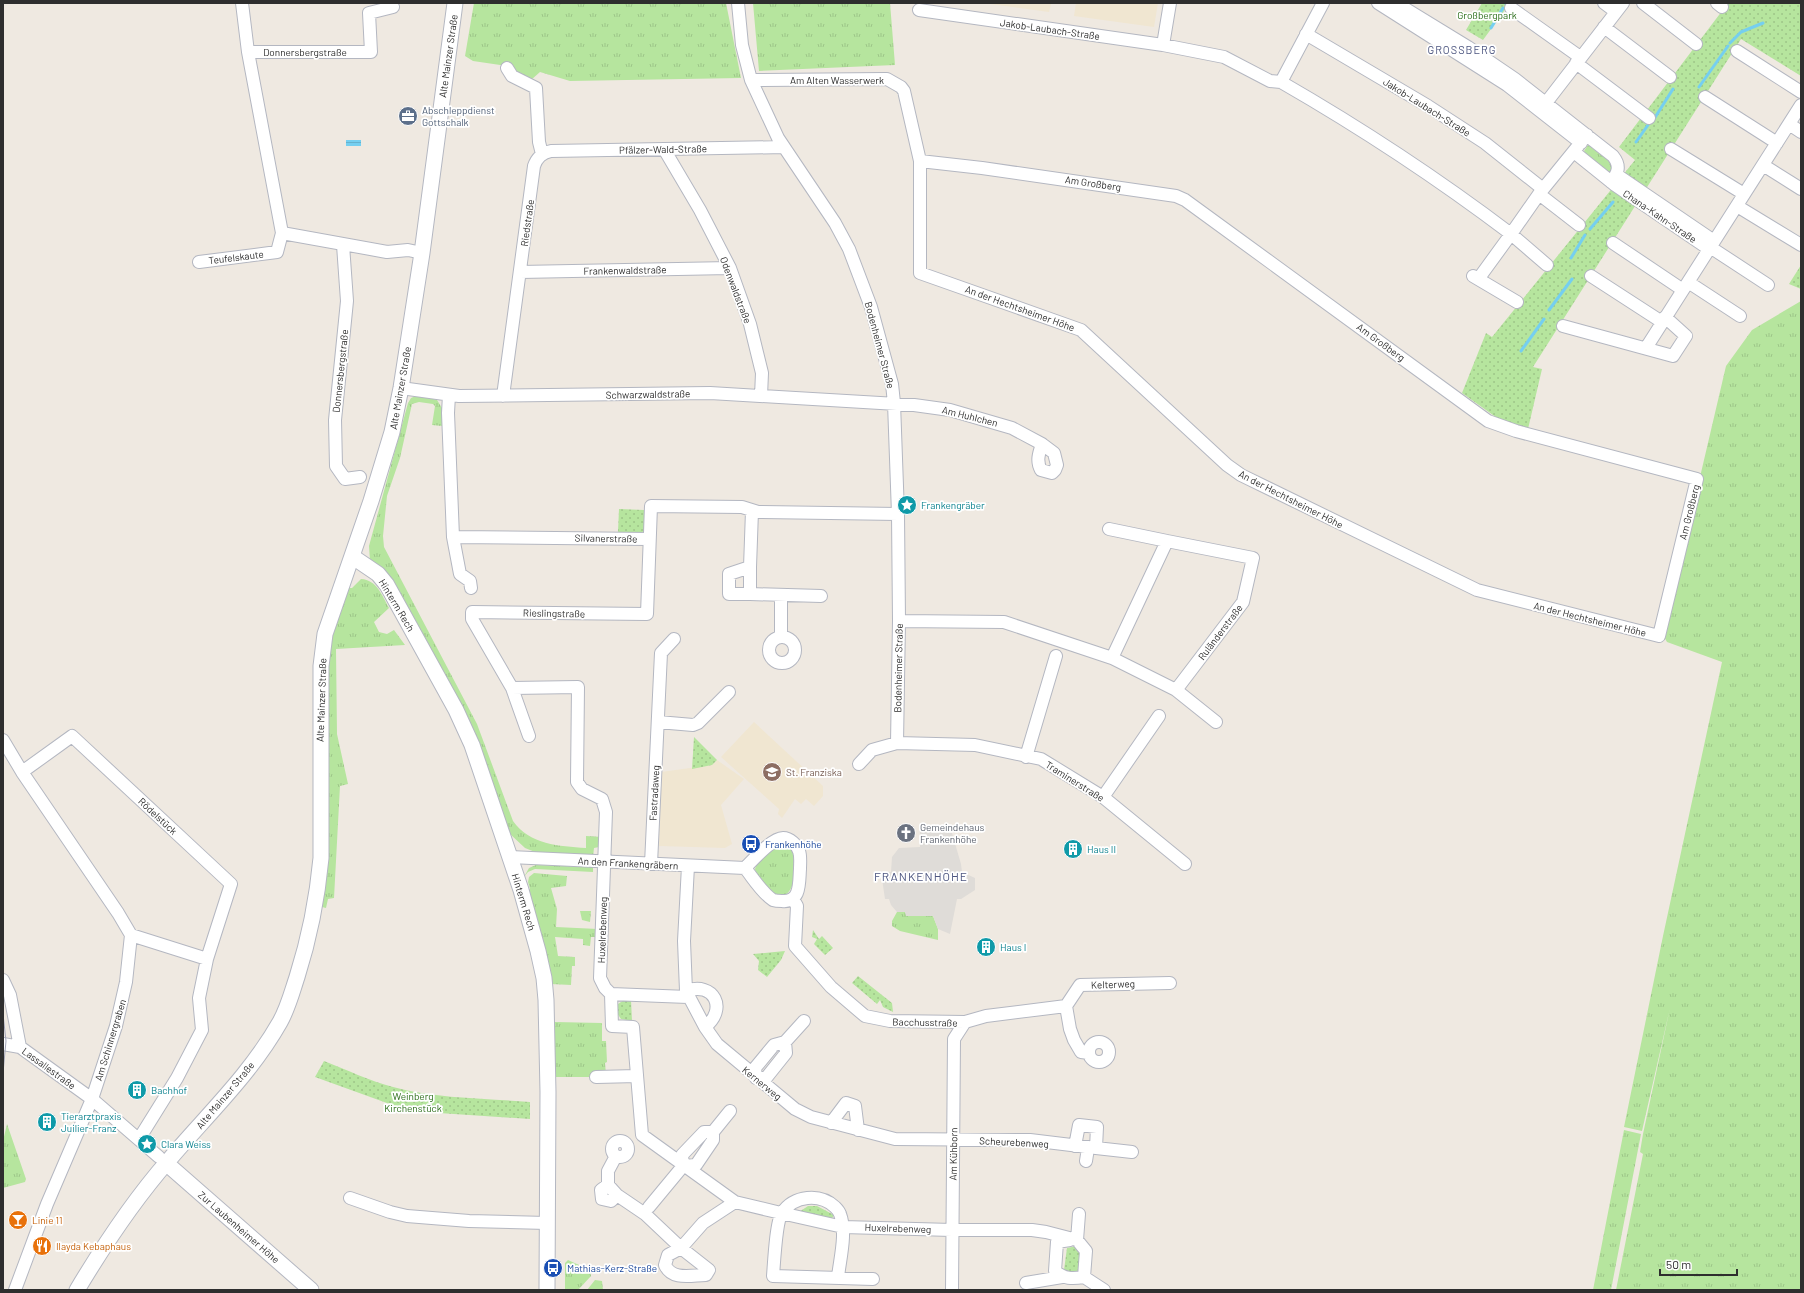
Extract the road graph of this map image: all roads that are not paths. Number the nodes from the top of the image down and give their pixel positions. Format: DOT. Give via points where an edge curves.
graph roads {
  1 [pos="242,3"];
  2 [pos="456,3"];
  3 [pos="738,3"];
  4 [pos="1170,3"];
  5 [pos="1322,3"];
  6 [pos="1396,3"];
  7 [pos="1604,3"];
  8 [pos="1382,4"];
  9 [pos="1648,5"];
  10 [pos="393,7"];
  11 [pos="1619,7"];
  12 [pos="938,8"];
  13 [pos="1511,8"];
  14 [pos="919,10"];
  15 [pos="1604,27"];
  16 [pos="1306,34"];
  17 [pos="1163,44"];
  18 [pos="1696,44"];
  19 [pos="1737,51"];
  20 [pos="248,52"];
  21 [pos="1465,52"];
  22 [pos="1578,60"];
  23 [pos="507,68"];
  24 [pos="1670,77"];
  25 [pos="751,80"];
  26 [pos="1281,82"];
  27 [pos="1801,92"];
  28 [pos="1705,97"];
  29 [pos="1801,105"];
  30 [pos="1544,106"];
  31 [pos="1649,118"];
  32 [pos="1789,124"];
  33 [pos="1801,132"];
  34 [pos="1581,143"];
  35 [pos="1777,143"];
  36 [pos="784,147"];
  37 [pos="664,149"];
  38 [pos="1671,149"];
  39 [pos="542,154"];
  40 [pos="920,161"];
  41 [pos="1763,165"];
  42 [pos="1614,178"];
  43 [pos="1801,189"];
  44 [pos="1541,191"];
  45 [pos="1744,194"];
  46 [pos="1737,206"];
  47 [pos="1579,225"];
  48 [pos="282,233"];
  49 [pos="1511,234"];
  50 [pos="1613,243"];
  51 [pos="343,245"];
  52 [pos="1801,245"];
  53 [pos="1711,246"];
  54 [pos="422,253"];
  55 [pos="199,262"];
  56 [pos="1547,265"];
  57 [pos="730,268"];
  58 [pos="520,272"];
  59 [pos="920,273"];
  60 [pos="1591,276"];
  61 [pos="1768,285"];
  62 [pos="1686,286"];
  63 [pos="1517,302"];
  64 [pos="1740,316"];
  65 [pos="1664,320"];
  66 [pos="1563,326"];
  67 [pos="1646,348"];
  68 [pos="401,388"];
  69 [pos="449,395"];
  70 [pos="503,396"];
  71 [pos="762,396"];
  72 [pos="894,403"];
  73 [pos="1042,444"];
  74 [pos="360,477"];
  75 [pos="752,511"];
  76 [pos="898,514"];
  77 [pos="1109,528"];
  78 [pos="452,537"];
  79 [pos="649,539"];
  80 [pos="1167,541"];
  81 [pos="353,556"];
  82 [pos="750,568"];
  83 [pos="471,588"];
  84 [pos="750,594"];
  85 [pos="781,595"];
  86 [pos="822,596"];
  87 [pos="899,621"];
  88 [pos="781,636"];
  89 [pos="1659,636"];
  90 [pos="674,639"];
  91 [pos="1056,656"];
  92 [pos="1112,658"];
  93 [pos="512,688"];
  94 [pos="1176,690"];
  95 [pos="729,692"];
  96 [pos="1159,716"];
  97 [pos="658,722"];
  98 [pos="1216,722"];
  99 [pos="529,736"];
  100 [pos="3,740"];
  101 [pos="897,744"];
  102 [pos="1026,757"];
  103 [pos="859,764"];
  104 [pos="22,772"];
  105 [pos="1103,797"];
  106 [pos="510,857"];
  107 [pos="604,862"];
  108 [pos="651,864"];
  109 [pos="1184,864"];
  110 [pos="688,866"];
  111 [pos="745,868"];
  112 [pos="793,899"];
  113 [pos="131,936"];
  114 [pos="207,959"];
  115 [pos="3,980"];
  116 [pos="1170,983"];
  117 [pos="611,994"];
  118 [pos="687,994"];
  119 [pos="1066,1006"];
  120 [pos="804,1021"];
  121 [pos="965,1022"];
  122 [pos="705,1027"];
  123 [pos="3,1044"];
  124 [pos="20,1047"];
  125 [pos="1089,1053"];
  126 [pos="637,1076"];
  127 [pos="596,1077"];
  128 [pos="756,1078"];
  129 [pos="92,1099"];
  130 [pos="730,1111"];
  131 [pos="830,1123"];
  132 [pos="858,1130"];
  133 [pos="642,1135"];
  134 [pos="139,1139"];
  135 [pos="953,1140"];
  136 [pos="1075,1146"];
  137 [pos="1092,1148"];
  138 [pos="1132,1152"];
  139 [pos="163,1160"];
  140 [pos="1086,1161"];
  141 [pos="683,1166"];
  142 [pos="350,1198"];
  143 [pos="735,1202"];
  144 [pos="649,1207"];
  145 [pos="781,1213"];
  146 [pos="1079,1214"];
  147 [pos="547,1223"];
  148 [pos="843,1227"];
  149 [pos="952,1230"];
  150 [pos="1074,1240"];
  151 [pos="838,1277"];
  152 [pos="1062,1277"];
  153 [pos="1084,1277"];
  154 [pos="873,1279"];
  155 [pos="1026,1283"];
  156 [pos="15,1290"];
  157 [pos="77,1290"];
  158 [pos="311,1290"];
  159 [pos="547,1290"];
  160 [pos="952,1290"];
  161 [pos="1104,1290"];
  1 -- 20 [label="street, Donnersbergstraße"];
  2 -- 54 [label="street, Alte Mainzer Straße"];
  3 -- 25 [label="street, Bodenheimer Straße" via="742,46"];
  4 -- 17 [label="street"];
  5 -- 16 [label="street"];
  6 -- 21 [label="street, Chana-Kahn-Straße"];
  7 -- 11 [label="street"];
  8 -- 21 [label="street, Chana-Kahn-Straße"];
  9 -- 18 [label="street"];
  10 -- 20 [label="street, Donnersbergstraße" via="369,13 371,52"];
  11 -- 15 [label="street"];
  12 -- 14 [label="street, Jakob-Laubach-Straße"];
  12 -- 17 [label="street, Jakob-Laubach-Straße"];
  13 -- 22 [label="street"];
  15 -- 22 [label="street"];
  15 -- 24 [label="street"];
  16 -- 26 [label="street"];
  16 -- 44 [label="street, Jakob-Laubach-Straße" via="1485,143"];
  17 -- 26 [label="street, Jakob-Laubach-Straße" via="1224,57 1270,81"];
  19 -- 27 [label="street"];
  20 -- 48 [label="street, Donnersbergstraße"];
  21 -- 30 [label="street, Chana-Kahn-Straße"];
  22 -- 30 [label="street"];
  22 -- 31 [label="street"];
  23 -- 39 [label="street" via="512,76 536,88"];
  25 -- 36 [label="street, Bodenheimer Straße"];
  25 -- 40 [label="street, Am Alten Wasserwerk" via="887,79 904,91"];
  26 -- 49 [label="street, Jakob-Laubach-Straße" via="1399,154"];
  28 -- 35 [label="street"];
  29 -- 32 [label="street"];
  30 -- 34 [label="street, Chana-Kahn-Straße"];
  32 -- 33 [label="street"];
  32 -- 35 [label="street"];
  34 -- 42 [label="street, Chana-Kahn-Straße"];
  34 -- 42 [label="street, Chana-Kahn-Straße" via="1617,161"];
  34 -- 44 [label="street"];
  35 -- 41 [label="street"];
  36 -- 37 [label="street, Pfälzer-Wald-Straße"];
  36 -- 72 [label="street, Bodenheimer Straße" via="835,223 849,249 871,307 892,384"];
  37 -- 39 [label="street, Pfälzer-Wald-Straße" via="551,151"];
  37 -- 57 [label="street, Odenwaldstraße"];
  38 -- 45 [label="street"];
  39 -- 58 [label="street, Riedstraße" via="534,166"];
  40 -- 59 [label="street, Am Alten Wasserwerk"];
  40 -- 89 [label="street, Am Großberg" via="1176,196 1488,421 1516,431 1697,479"];
  41 -- 43 [label="street"];
  41 -- 45 [label="street"];
  42 -- 53 [label="street, Chana-Kahn-Straße"];
  44 -- 47 [label="street, Jakob-Laubach-Straße"];
  44 -- 49 [label="street"];
  45 -- 46 [label="street"];
  46 -- 52 [label="street"];
  46 -- 53 [label="street"];
  48 -- 51 [label="street"];
  48 -- 55 [label="street, Teufelskaute" via="277,252"];
  49 -- 56 [label="street, Jakob-Laubach-Straße"];
  49 -- 63 [label="street" via="1475,277"];
  50 -- 62 [label="street"];
  51 -- 54 [label="street" via="387,252 408,250"];
  51 -- 74 [label="street, Donnersbergstraße" via="348,301 335,420 336,466 345,479"];
  53 -- 61 [label="street, Chana-Kahn-Straße"];
  53 -- 62 [label="street"];
  54 -- 68 [label="street, Alte Mainzer Straße"];
  57 -- 58 [label="street, Frankenwaldstraße"];
  57 -- 71 [label="street, Odenwaldstraße" via="750,324 762,373"];
  58 -- 70 [label="street, Riedstraße"];
  59 -- 89 [label="street, An der Hechtsheimer Höhe" via="1081,330 1227,465 1251,480 1477,590"];
  60 -- 65 [label="street"];
  62 -- 64 [label="street"];
  62 -- 65 [label="street"];
  65 -- 67 [label="street"];
  65 -- 67 [label="street" via="1686,336 1673,356"];
  66 -- 67 [label="street"];
  68 -- 69 [label="street, Schwarzwaldstraße"];
  68 -- 81 [label="street, Alte Mainzer Straße" via="380,474"];
  69 -- 70 [label="street, Schwarzwaldstraße"];
  69 -- 78 [label="street"];
  70 -- 71 [label="street, Schwarzwaldstraße" via="710,393"];
  71 -- 72 [label="street, Schwarzwaldstraße"];
  72 -- 73 [label="street, Am Huhlchen" via="950,410 987,420 1012,428"];
  72 -- 76 [label="street, Bodenheimer Straße"];
  75 -- 76 [label="street, Silvanerstraße"];
  75 -- 79 [label="street, Silvanerstraße" via="742,507 651,506"];
  75 -- 82 [label="street"];
  76 -- 87 [label="street, Bodenheimer Straße"];
  77 -- 80 [label="street, Ruländerstraße"];
  78 -- 79 [label="street, Silvanerstraße"];
  78 -- 83 [label="street" via="460,574 470,581"];
  79 -- 93 [label="street, Rieslingstraße" via="647,614 472,612 472,619"];
  80 -- 92 [label="street"];
  80 -- 94 [label="street, Ruländerstraße" via="1253,558 1243,602"];
  81 -- 106 [label="street, Hinterm Rech" via="378,574 387,585 456,710 472,745"];
  81 -- 139 [label="street, Alte Mainzer Straße" via="325,634 321,666 322,829 318,890 310,936 285,1012 271,1037 246,1073"];
  82 -- 84 [label="street"];
  82 -- 84 [label="street" via="729,574 729,594"];
  84 -- 85 [label="street"];
  85 -- 86 [label="street"];
  85 -- 88 [label="street"];
  87 -- 92 [label="street" via="1004,622"];
  87 -- 101 [label="street, Bodenheimer Straße"];
  90 -- 97 [label="street, Fastradaweg" via="661,653"];
  91 -- 102 [label="street"];
  92 -- 94 [label="street"];
  93 -- 99 [label="street, Rieslingstraße"];
  93 -- 107 [label="street" via="578,687 577,782 582,789 602,799 605,806"];
  94 -- 98 [label="street"];
  95 -- 97 [label="street" via="698,723 693,725"];
  96 -- 105 [label="street"];
  97 -- 108 [label="street, Fastradaweg"];
  100 -- 104 [label="street"];
  101 -- 102 [label="street, Traminerstraße" via="976,745"];
  101 -- 103 [label="street, Traminerstraße" via="872,750"];
  102 -- 105 [label="street, Traminerstraße" via="1040,759"];
  104 -- 113 [label="street" via="105,892"];
  104 -- 114 [label="street, Rödelstück" via="72,736 231,884"];
  105 -- 109 [label="street, Traminerstraße"];
  106 -- 107 [label="street, An den Frankengräbern"];
  106 -- 147 [label="street, Hinterm Rech" via="544,978 548,1092"];
  107 -- 108 [label="street, An den Frankengräbern"];
  107 -- 117 [label="street, Huxelrebenweg" via="600,978"];
  108 -- 110 [label="street, An den Frankengräbern"];
  110 -- 111 [label="street, An den Frankengräbern"];
  110 -- 118 [label="street, Kernerweg" via="684,941"];
  111 -- 112 [label="street" via="765,893 775,901 786,902"];
  111 -- 112 [label="street" via="776,840 789,840 796,845 800,854 799,888"];
  112 -- 121 [label="street, Bacchusstraße" via="797,906 795,946 831,987 865,1016 890,1021"];
  113 -- 114 [label="street"];
  113 -- 129 [label="street, Am Schinnergraben" via="126,982 116,1026"];
  114 -- 134 [label="street, Rödelstück" via="199,998 202,1030 177,1078"];
  115 -- 124 [label="street" via="10,995"];
  116 -- 119 [label="street, Kelterweg" via="1080,985"];
  117 -- 118 [label="street"];
  117 -- 126 [label="street" via="612,1026 633,1027"];
  118 -- 122 [label="street, Kernerweg"];
  118 -- 122 [label="street" via="694,988 703,989 711,994 716,1002 717,1012"];
  119 -- 121 [label="street"];
  119 -- 125 [label="street" via="1074,1040 1081,1052"];
  120 -- 128 [label="street" via="784,1042 774,1045 755,1068"];
  121 -- 135 [label="street, Am Kühborn" via="954,1039"];
  122 -- 128 [label="street, Kernerweg" via="717,1044"];
  123 -- 124 [label="street, Lassallestraße"];
  124 -- 129 [label="street, Lassallestraße"];
  126 -- 127 [label="street"];
  126 -- 133 [label="street"];
  128 -- 131 [label="street, Kernerweg" via="795,1109"];
  129 -- 134 [label="street, Lassallestraße"];
  129 -- 156 [label="street, Am Schinnergraben" via="47,1204"];
  130 -- 141 [label="street" via="713,1132 713,1140 696,1165"];
  131 -- 132 [label="street, Kernerweg"];
  131 -- 132 [label="street" via="846,1103 855,1106"];
  132 -- 135 [label="street, Kernerweg" via="895,1139"];
  133 -- 141 [label="street, Huxelrebenweg"];
  133 -- 143 [label="street" via="626,1142 614,1142 612,1150 616,1156 608,1171 608,1185 617,1195 645,1214 681,1248 703,1223"];
  134 -- 139 [label="street, Lassallestraße"];
  135 -- 136 [label="street, Scheurebenweg" via="1030,1140"];
  135 -- 149 [label="street, Am Kühborn"];
  136 -- 137 [label="street, Scheurebenweg"];
  136 -- 137 [label="street" via="1080,1125 1097,1127"];
  137 -- 138 [label="street, Scheurebenweg"];
  137 -- 140 [label="street"];
  139 -- 157 [label="street, Alte Mainzer Straße" via="109,1236"];
  139 -- 158 [label="street, Zur Laubenheimer Höhe"];
  141 -- 143 [label="street, Huxelrebenweg"];
  141 -- 144 [label="street"];
  142 -- 147 [label="street" via="406,1216"];
  143 -- 145 [label="street, Huxelrebenweg"];
  145 -- 148 [label="street, Huxelrebenweg"];
  145 -- 148 [label="street" via="792,1203 805,1198 821,1198 840,1212"];
  145 -- 151 [label="street" via="774,1256 774,1276"];
  146 -- 150 [label="street"];
  147 -- 159 [label="street, Hinterm Rech"];
  148 -- 149 [label="street, Huxelrebenweg"];
  148 -- 151 [label="street"];
  149 -- 150 [label="street" via="1032,1230"];
  149 -- 160 [label="street, Am Kühborn"];
  150 -- 152 [label="street" via="1057,1242 1055,1271"];
  150 -- 153 [label="street" via="1086,1250"];
  151 -- 154 [label="street"];
  152 -- 153 [label="street"];
  152 -- 155 [label="street"];
  153 -- 161 [label="street"];
}
